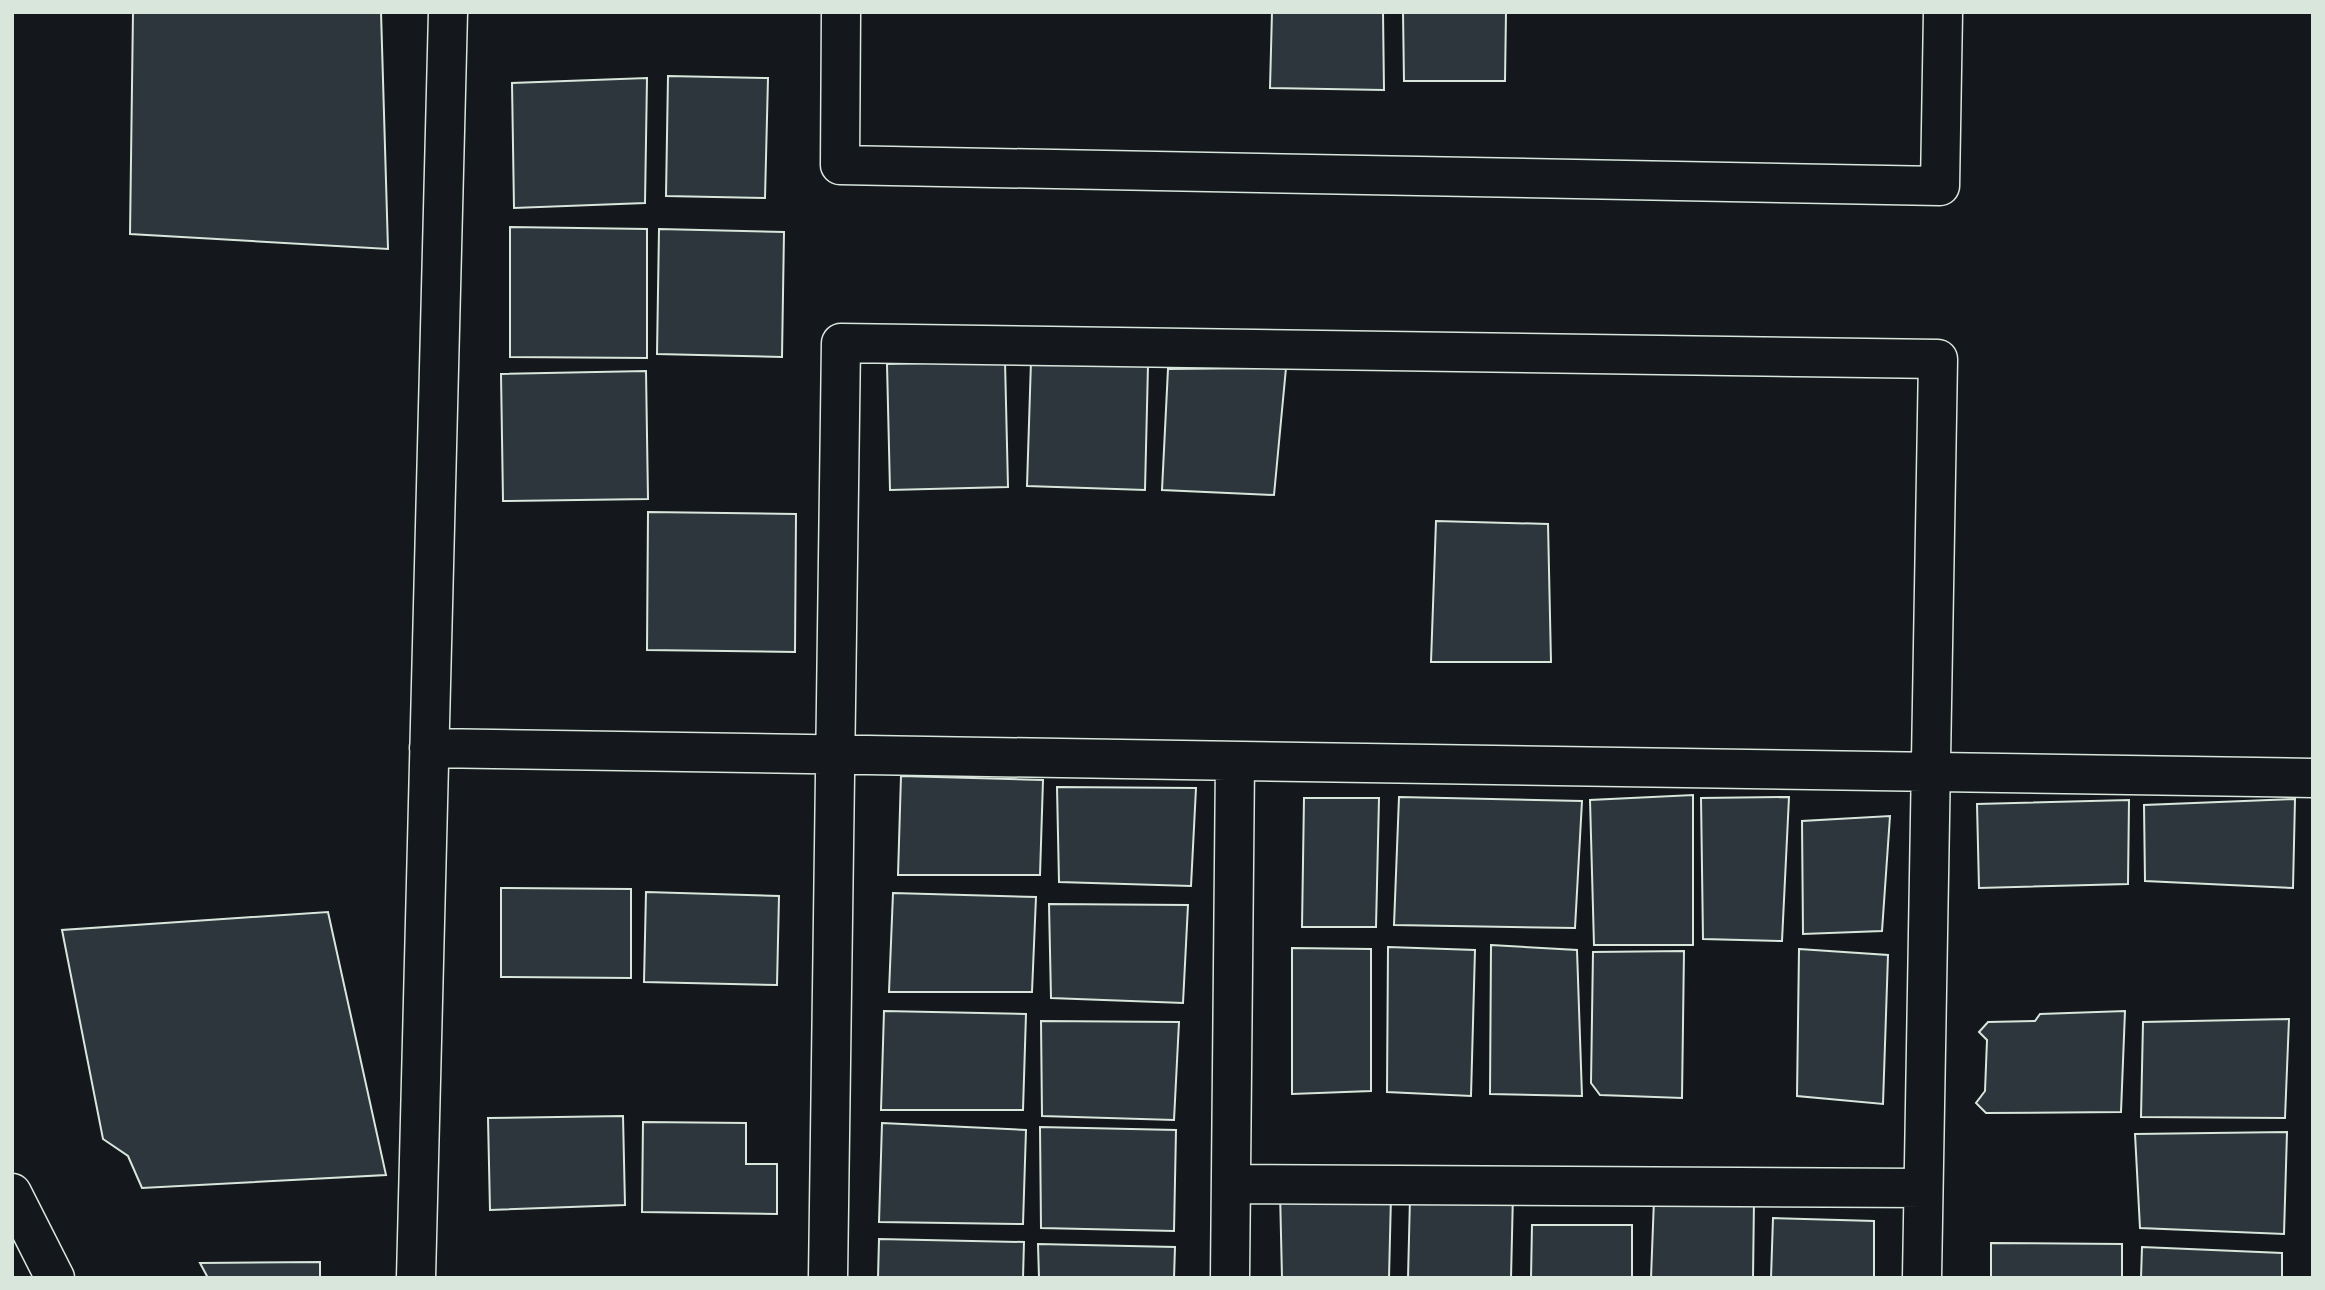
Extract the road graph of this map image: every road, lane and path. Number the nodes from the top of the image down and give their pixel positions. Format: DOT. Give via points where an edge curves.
graph roads {
  1 [pos="448,12"];
  2 [pos="841,12"];
  3 [pos="1943,12"];
  4 [pos="429,748"];
  5 [pos="836,754"];
  6 [pos="1236,761"];
  7 [pos="1931,772"];
  8 [pos="2313,778"];
  9 [pos="1231,1184"];
  10 [pos="1923,1188"];
  11 [pos="12,1193"];
  12 [pos="55,1278"];
  13 [pos="416,1278"];
  14 [pos="828,1278"];
  15 [pos="1230,1278"];
  16 [pos="1922,1278"];
  1 -- 4 [label="street"];
  2 -- 3 [label="street" via="840,165 1940,186"];
  4 -- 5 [label="street"];
  4 -- 13 [label="street"];
  5 -- 6 [label="street"];
  5 -- 7 [label="street" via="841,344 1938,359"];
  5 -- 14 [label="street"];
  6 -- 7 [label="street"];
  6 -- 9 [label="street"];
  7 -- 8 [label="street"];
  7 -- 10 [label="street"];
  9 -- 10 [label="street"];
  9 -- 15 [label="street"];
  10 -- 16 [label="street"];
  11 -- 12 [label="street"];
}
